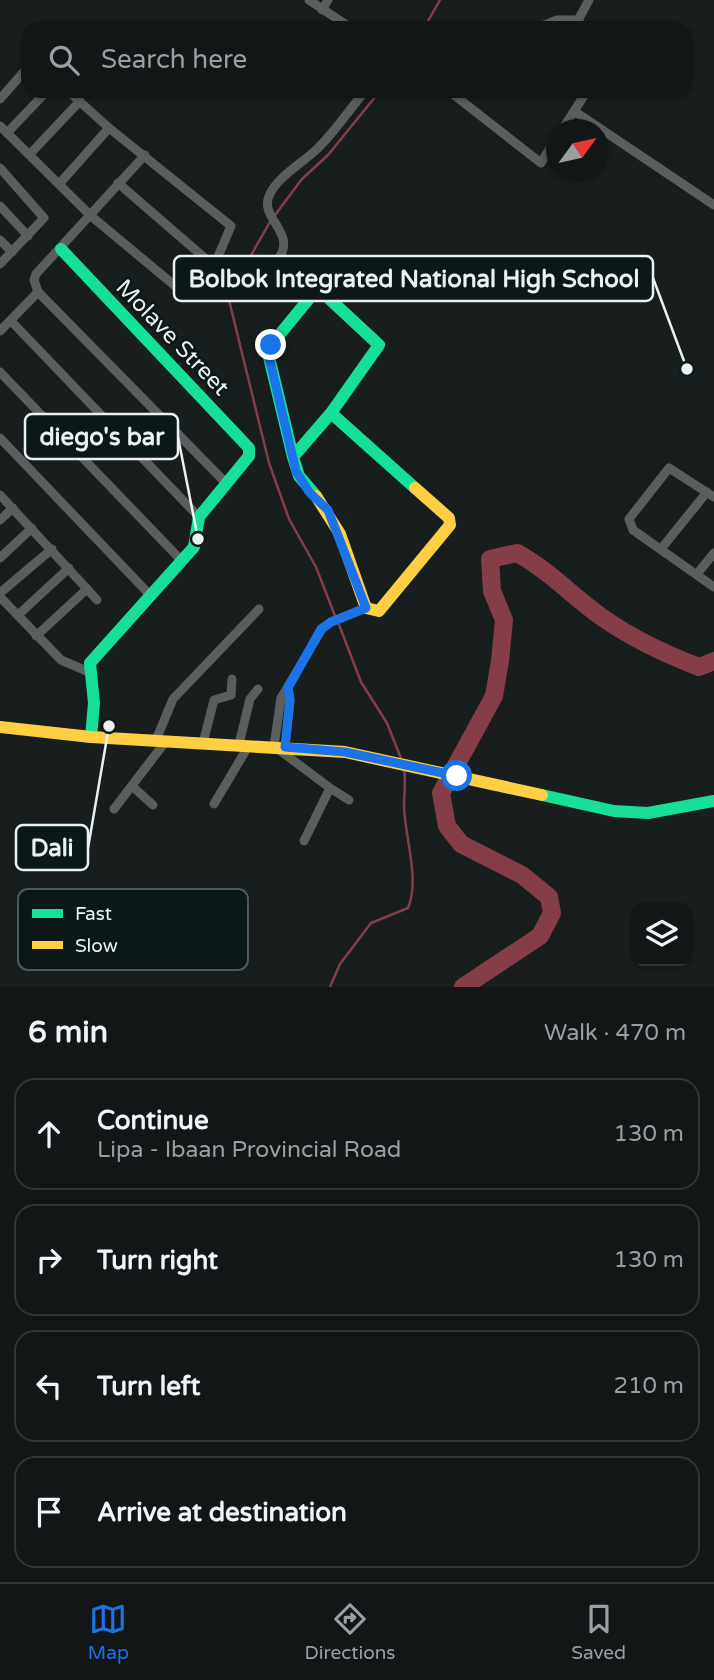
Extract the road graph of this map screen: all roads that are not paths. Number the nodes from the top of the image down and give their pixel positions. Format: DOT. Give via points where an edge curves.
graph roads {
  1 [pos="309,0"];
  2 [pos="328,0"];
  3 [pos="589,0"];
  4 [pos="322,10"];
  5 [pos="340,21"];
  6 [pos="582,21"];
  7 [pos="21,75"];
  8 [pos="39,98"];
  9 [pos="76,98"];
  10 [pos="359,98"];
  11 [pos="458,98"];
  12 [pos="582,98"];
  13 [pos="0,99"];
  14 [pos="80,101"];
  15 [pos="574,111"];
  16 [pos="569,119"];
  17 [pos="109,128"];
  18 [pos="4,129"];
  19 [pos="30,155"];
  20 [pos="145,155"];
  21 [pos="546,155"];
  22 [pos="0,168"];
  23 [pos="60,183"];
  24 [pos="118,183"];
  25 [pos="714,205"];
  26 [pos="0,206"];
  27 [pos="91,216"];
  28 [pos="28,236"];
  29 [pos="0,240"];
  30 [pos="61,249"];
  31 [pos="12,253"];
  32 [pos="277,261"];
  33 [pos="0,264"];
  34 [pos="214,266"];
  35 [pos="38,292"];
  36 [pos="11,321"];
  37 [pos="0,331"];
  38 [pos="0,372"];
  39 [pos="331,413"];
  40 [pos="0,438"];
  41 [pos="293,457"];
  42 [pos="226,483"];
  43 [pos="710,494"];
  44 [pos="0,495"];
  45 [pos="13,508"];
  46 [pos="199,517"];
  47 [pos="0,520"];
  48 [pos="32,528"];
  49 [pos="52,549"];
  50 [pos="662,549"];
  51 [pos="714,553"];
  52 [pos="0,558"];
  53 [pos="182,561"];
  54 [pos="69,568"];
  55 [pos="697,574"];
  56 [pos="714,587"];
  57 [pos="87,589"];
  58 [pos="0,595"];
  59 [pos="151,596"];
  60 [pos="97,600"];
  61 [pos="366,608"];
  62 [pos="259,610"];
  63 [pos="18,615"];
  64 [pos="36,635"];
  65 [pos="89,672"];
  66 [pos="232,679"];
  67 [pos="258,690"];
  68 [pos="0,727"];
  69 [pos="91,737"];
  70 [pos="161,741"];
  71 [pos="203,743"];
  72 [pos="244,745"];
  73 [pos="279,746"];
  74 [pos="133,787"];
  75 [pos="330,788"];
  76 [pos="349,800"];
  77 [pos="714,800"];
  78 [pos="214,804"];
  79 [pos="153,805"];
  80 [pos="114,809"];
  81 [pos="304,841"];
  1 -- 4 [label="street"];
  2 -- 4 [label="street"];
  3 -- 6 [label="street"];
  4 -- 5 [label="street"];
  7 -- 13 [label="street"];
  8 -- 18 [label="street"];
  9 -- 14 [label="street"];
  10 -- 32 [label="street" via="320,146 273,187 268,197 270,213 283,235 283,253"];
  11 -- 21 [label="street" via="541,163"];
  12 -- 15 [label="street"];
  14 -- 17 [label="street"];
  14 -- 19 [label="street"];
  15 -- 16 [label="street"];
  15 -- 25 [label="street"];
  17 -- 20 [label="street"];
  17 -- 23 [label="street"];
  18 -- 19 [label="street"];
  19 -- 23 [label="street"];
  20 -- 24 [label="street"];
  20 -- 34 [label="street" via="231,226"];
  22 -- 28 [label="street" via="43,215"];
  23 -- 27 [label="street"];
  24 -- 27 [label="street"];
  24 -- 34 [label="street"];
  26 -- 28 [label="street"];
  27 -- 30 [label="street"];
  27 -- 34 [label="street" via="186,295"];
  28 -- 31 [label="street"];
  29 -- 31 [label="street"];
  30 -- 35 [label="street" via="36,274"];
  30 -- 42 [label="street, Molave Street" via="246,442 249,456"];
  31 -- 33 [label="street"];
  35 -- 36 [label="street"];
  35 -- 42 [label="street"];
  36 -- 37 [label="street"];
  36 -- 46 [label="street"];
  38 -- 53 [label="street"];
  39 -- 41 [label="street"];
  39 -- 41 [label="street" via="379,345 321,291 312,295 268,351"];
  39 -- 61 [label="street" via="443,510 450,524 379,611"];
  40 -- 59 [label="street"];
  41 -- 61 [label="street" via="302,482 336,526"];
  42 -- 46 [label="street"];
  43 -- 50 [label="street"];
  43 -- 50 [label="street" via="673,469 661,474 629,519 633,530"];
  44 -- 45 [label="street"];
  45 -- 47 [label="street"];
  45 -- 48 [label="street"];
  46 -- 53 [label="street" via="194,547"];
  48 -- 49 [label="street"];
  48 -- 52 [label="street"];
  49 -- 54 [label="street"];
  49 -- 58 [label="street"];
  50 -- 55 [label="street"];
  51 -- 55 [label="street"];
  53 -- 59 [label="street"];
  54 -- 57 [label="street"];
  54 -- 63 [label="street"];
  55 -- 56 [label="street"];
  57 -- 60 [label="street"];
  57 -- 64 [label="street"];
  58 -- 63 [label="street"];
  59 -- 65 [label="street" via="95,655"];
  61 -- 73 [label="street" via="321,629 281,698"];
  62 -- 70 [label="street" via="173,699"];
  63 -- 64 [label="street"];
  64 -- 65 [label="street" via="61,660"];
  65 -- 69 [label="street" via="94,703"];
  66 -- 71 [label="street" via="232,695 214,700"];
  67 -- 72 [label="street" via="250,699"];
  68 -- 69 [label="street"];
  69 -- 70 [label="street"];
  70 -- 71 [label="street"];
  70 -- 74 [label="street"];
  71 -- 72 [label="street"];
  72 -- 73 [label="street"];
  72 -- 78 [label="street"];
  73 -- 75 [label="street"];
  73 -- 77 [label="street" via="392,761 614,811 648,813"];
  74 -- 79 [label="street"];
  74 -- 80 [label="street"];
  75 -- 76 [label="street"];
  75 -- 81 [label="street"];
}
